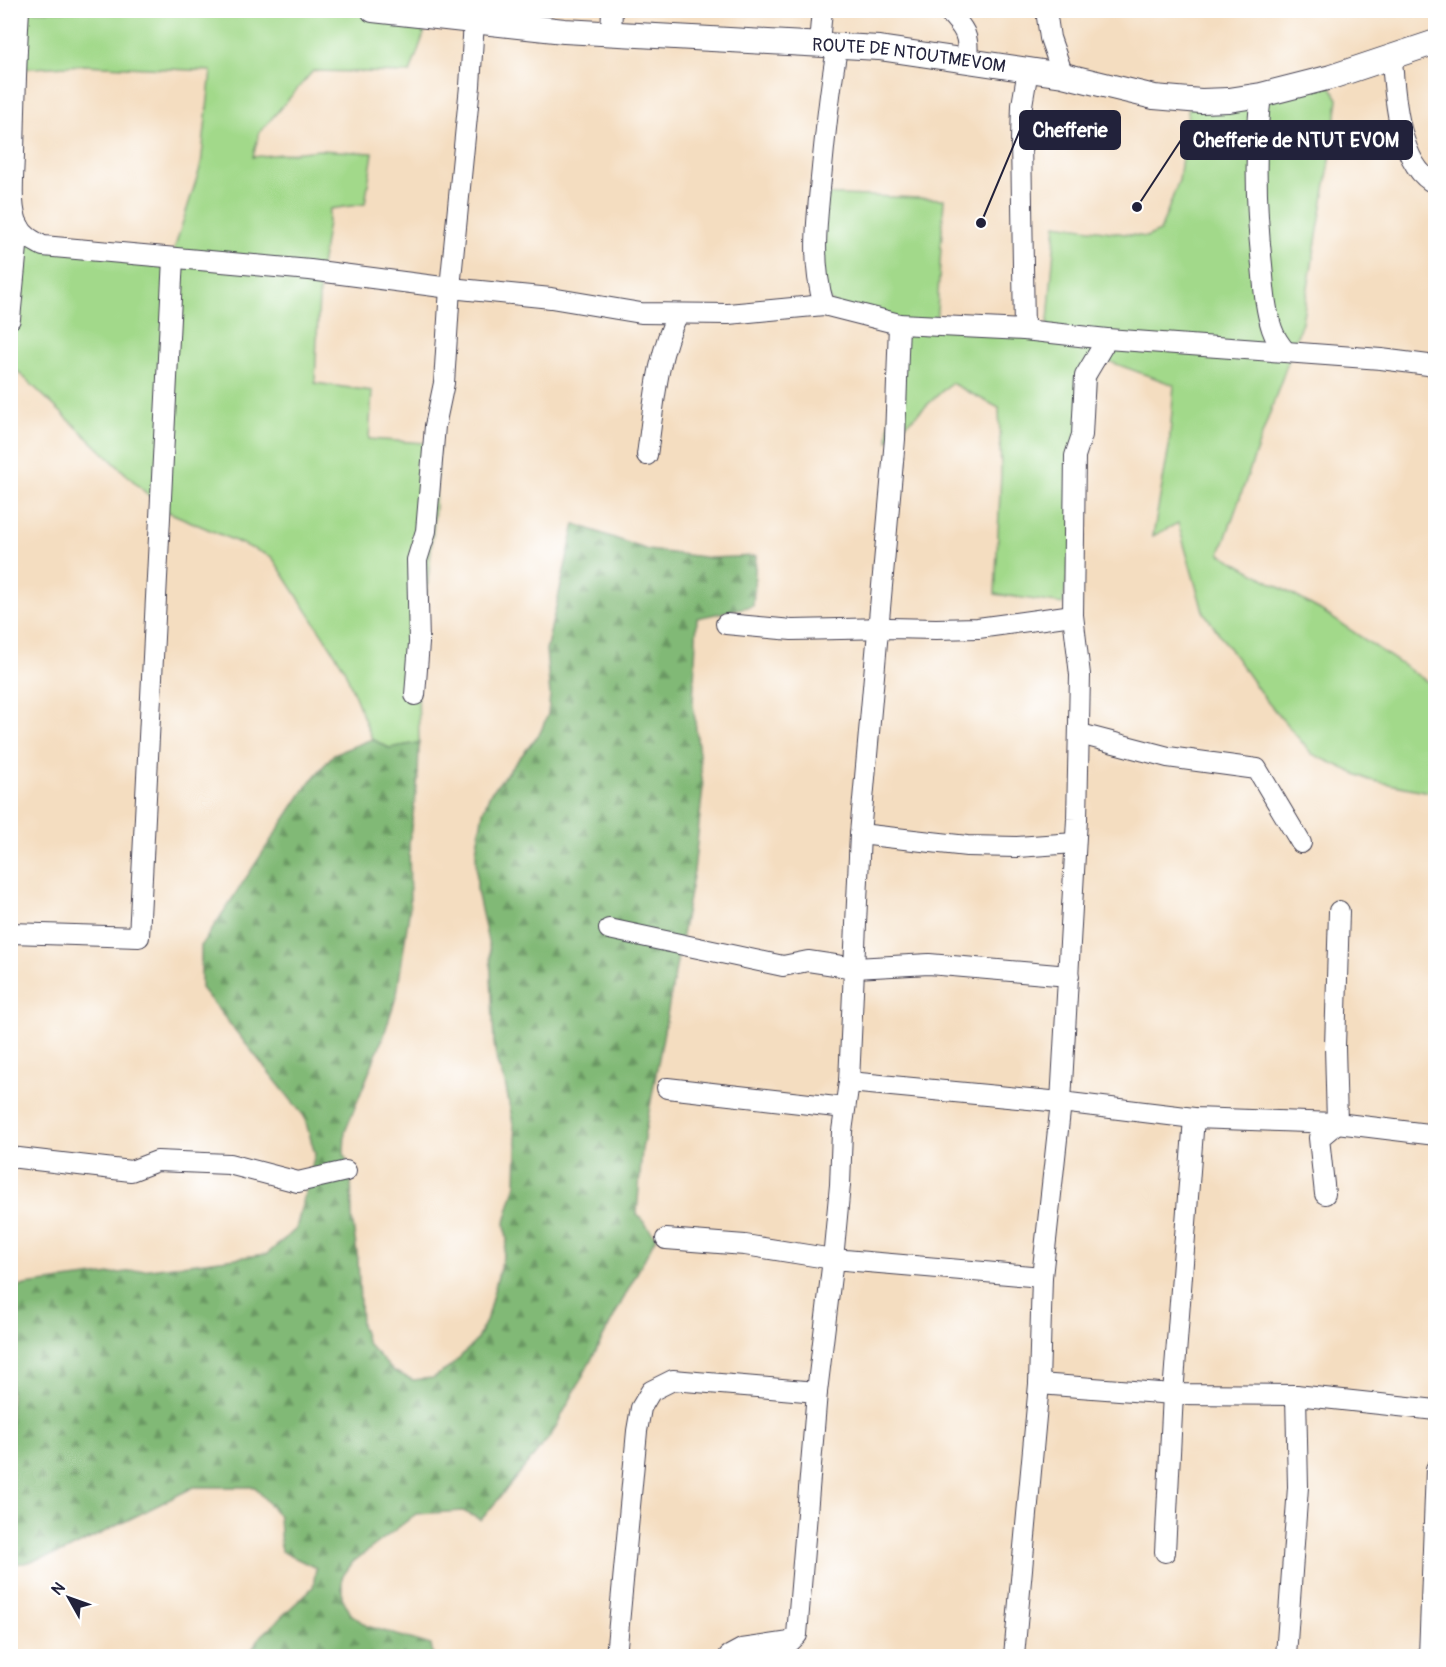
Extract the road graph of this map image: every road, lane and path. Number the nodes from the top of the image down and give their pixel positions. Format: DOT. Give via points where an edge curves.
graph roads {
  1 [pos="19,10"];
  2 [pos="373,10"];
  3 [pos="947,10"];
  4 [pos="1046,10"];
  5 [pos="474,21"];
  6 [pos="611,22"];
  7 [pos="821,27"];
  8 [pos="1436,42"];
  9 [pos="1392,58"];
  10 [pos="967,60"];
  11 [pos="1028,70"];
  12 [pos="1063,75"];
  13 [pos="1261,95"];
  14 [pos="1436,184"];
  15 [pos="19,226"];
  16 [pos="173,258"];
  17 [pos="450,288"];
  18 [pos="824,305"];
  19 [pos="678,314"];
  20 [pos="10,319"];
  21 [pos="898,324"];
  22 [pos="1024,330"];
  23 [pos="1107,339"];
  24 [pos="1286,352"];
  25 [pos="1436,366"];
  26 [pos="647,455"];
  27 [pos="1073,615"];
  28 [pos="726,624"];
  29 [pos="878,628"];
  30 [pos="415,695"];
  31 [pos="1080,734"];
  32 [pos="860,834"];
  33 [pos="1075,843"];
  34 [pos="1301,843"];
  35 [pos="1339,911"];
  36 [pos="609,929"];
  37 [pos="10,933"];
  38 [pos="855,968"];
  39 [pos="1068,976"];
  40 [pos="849,1082"];
  41 [pos="667,1088"];
  42 [pos="1061,1102"];
  43 [pos="845,1108"];
  44 [pos="1194,1118"];
  45 [pos="1337,1123"];
  46 [pos="1436,1135"];
  47 [pos="10,1157"];
  48 [pos="346,1171"];
  49 [pos="1325,1194"];
  50 [pos="666,1239"];
  51 [pos="833,1259"];
  52 [pos="1042,1277"];
  53 [pos="1039,1384"];
  54 [pos="817,1392"];
  55 [pos="1173,1394"];
  56 [pos="1296,1395"];
  57 [pos="1436,1410"];
  58 [pos="1436,1469"];
  59 [pos="1165,1552"];
  60 [pos="616,1656"];
  61 [pos="729,1656"];
  62 [pos="1014,1656"];
  63 [pos="1286,1656"];
  64 [pos="1429,1656"];
  1 -- 15 [label="street" via="14,186"];
  2 -- 5 [label="street, ROUTE DE NTOUTMEVOM"];
  3 -- 10 [label="street" via="965,33 969,44"];
  4 -- 12 [label="street" via="1050,38"];
  5 -- 6 [label="street, ROUTE DE NTOUTMEVOM"];
  5 -- 17 [label="street"];
  6 -- 7 [label="street, ROUTE DE NTOUTMEVOM"];
  7 -- 10 [label="street, ROUTE DE NTOUTMEVOM"];
  7 -- 18 [label="street" via="827,121 816,239"];
  8 -- 9 [label="street, ROUTE DE NTOUTMEVOM"];
  9 -- 13 [label="street, ROUTE DE NTOUTMEVOM"];
  9 -- 14 [label="street" via="1402,136 1422,176"];
  10 -- 11 [label="street, ROUTE DE NTOUTMEVOM"];
  11 -- 12 [label="street, ROUTE DE NTOUTMEVOM"];
  11 -- 22 [label="street" via="1021,138"];
  12 -- 13 [label="street, ROUTE DE NTOUTMEVOM" via="1179,100 1229,100"];
  13 -- 24 [label="street" via="1256,146 1259,237 1266,308 1277,342"];
  15 -- 16 [label="street" via="26,237 43,246"];
  15 -- 20 [label="street"];
  16 -- 17 [label="street"];
  16 -- 37 [label="street" via="139,937"];
  17 -- 19 [label="street" via="551,298 641,313"];
  17 -- 30 [label="street" via="444,383 435,426 426,531 417,560 419,643"];
  18 -- 19 [label="street" via="728,314"];
  18 -- 21 [label="street"];
  19 -- 26 [label="street" via="664,350"];
  21 -- 22 [label="street"];
  21 -- 29 [label="street" via="895,439"];
  22 -- 23 [label="street"];
  23 -- 24 [label="street"];
  23 -- 27 [label="street" via="1085,376 1082,435 1075,456"];
  24 -- 25 [label="street"];
  27 -- 29 [label="street" via="978,628"];
  27 -- 31 [label="street" via="1080,675"];
  28 -- 29 [label="street" via="792,630"];
  29 -- 32 [label="street"];
  31 -- 33 [label="street"];
  31 -- 34 [label="street" via="1168,758 1257,769"];
  32 -- 33 [label="street" via="967,846"];
  32 -- 38 [label="street"];
  33 -- 39 [label="street"];
  35 -- 45 [label="street"];
  36 -- 38 [label="street" via="783,966 808,961"];
  38 -- 39 [label="street" via="929,964"];
  38 -- 40 [label="street"];
  39 -- 42 [label="street"];
  40 -- 42 [label="street"];
  40 -- 43 [label="street"];
  41 -- 43 [label="street"];
  42 -- 44 [label="street"];
  42 -- 52 [label="street"];
  43 -- 51 [label="street"];
  44 -- 45 [label="street"];
  44 -- 55 [label="street"];
  45 -- 46 [label="street"];
  45 -- 49 [label="street" via="1319,1138"];
  47 -- 48 [label="street" via="131,1171 158,1161 229,1164 298,1182"];
  50 -- 51 [label="street" via="744,1245"];
  51 -- 52 [label="street"];
  51 -- 54 [label="street"];
  52 -- 53 [label="street"];
  53 -- 55 [label="street"];
  53 -- 62 [label="street"];
  54 -- 60 [label="street" via="673,1380 651,1390 641,1408 637,1431"];
  54 -- 61 [label="street" via="796,1635 790,1642 742,1648"];
  55 -- 56 [label="street"];
  55 -- 59 [label="street"];
  56 -- 57 [label="street"];
  56 -- 63 [label="street" via="1298,1487"];
  58 -- 64 [label="street"];
}
